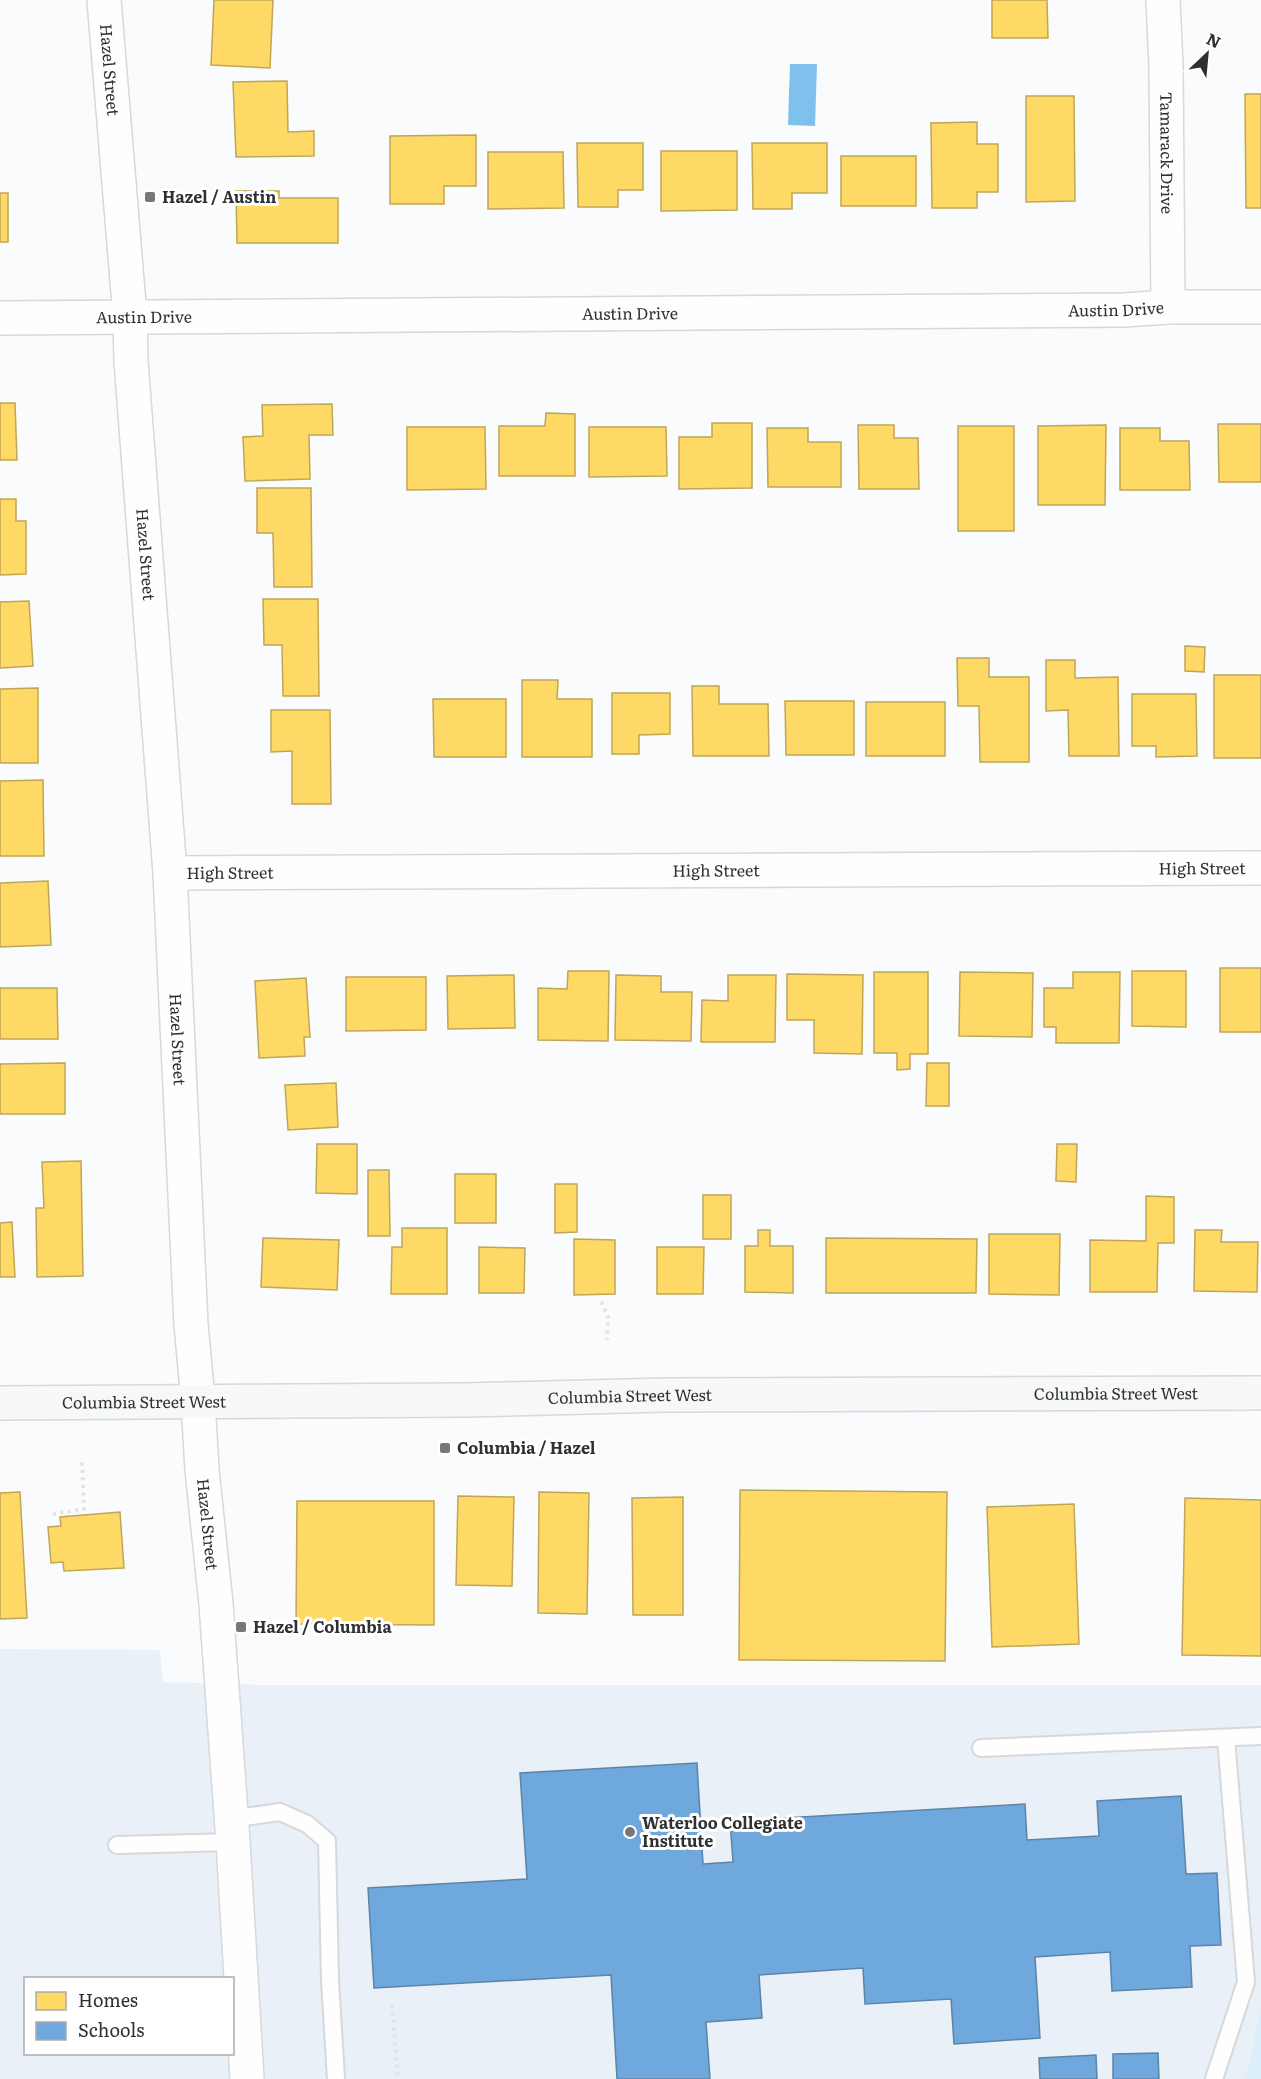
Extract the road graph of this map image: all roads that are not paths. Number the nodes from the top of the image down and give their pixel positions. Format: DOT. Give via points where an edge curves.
graph roads {
  1 [pos="105,0"];
  2 [pos="1163,0"];
  3 [pos="1168,307"];
  4 [pos="1261,307"];
  5 [pos="130,317"];
  6 [pos="0,318"];
  7 [pos="1261,868"];
  8 [pos="170,873"];
  9 [pos="1261,1393"];
  10 [pos="198,1401"];
  11 [pos="0,1403"];
  12 [pos="1261,1736"];
  13 [pos="1226,1738"];
  14 [pos="981,1749"];
  15 [pos="232,1831"];
  16 [pos="117,1845"];
  17 [pos="247,2079"];
  18 [pos="336,2079"];
  19 [pos="1214,2079"];
  1 -- 5 [label="street, Hazel Street"];
  2 -- 3 [label="street, Tamarack Drive"];
  3 -- 4 [label="street, Austin Drive"];
  3 -- 5 [label="street, Austin Drive"];
  5 -- 6 [label="street, Austin Drive"];
  5 -- 8 [label="street, Hazel Street"];
  7 -- 8 [label="street, High Street"];
  8 -- 10 [label="street, Hazel Street"];
  9 -- 10 [label="main road, Columbia Street West"];
  10 -- 11 [label="main road, Columbia Street West"];
  10 -- 15 [label="street, Hazel Street"];
  12 -- 13 [label="lane"];
  13 -- 14 [label="lane"];
  13 -- 19 [label="lane" via="1246,1982"];
  15 -- 16 [label="lane"];
  15 -- 17 [label="street, Hazel Street"];
  15 -- 18 [label="lane" via="280,1812 307,1824 327,1841"];
}
